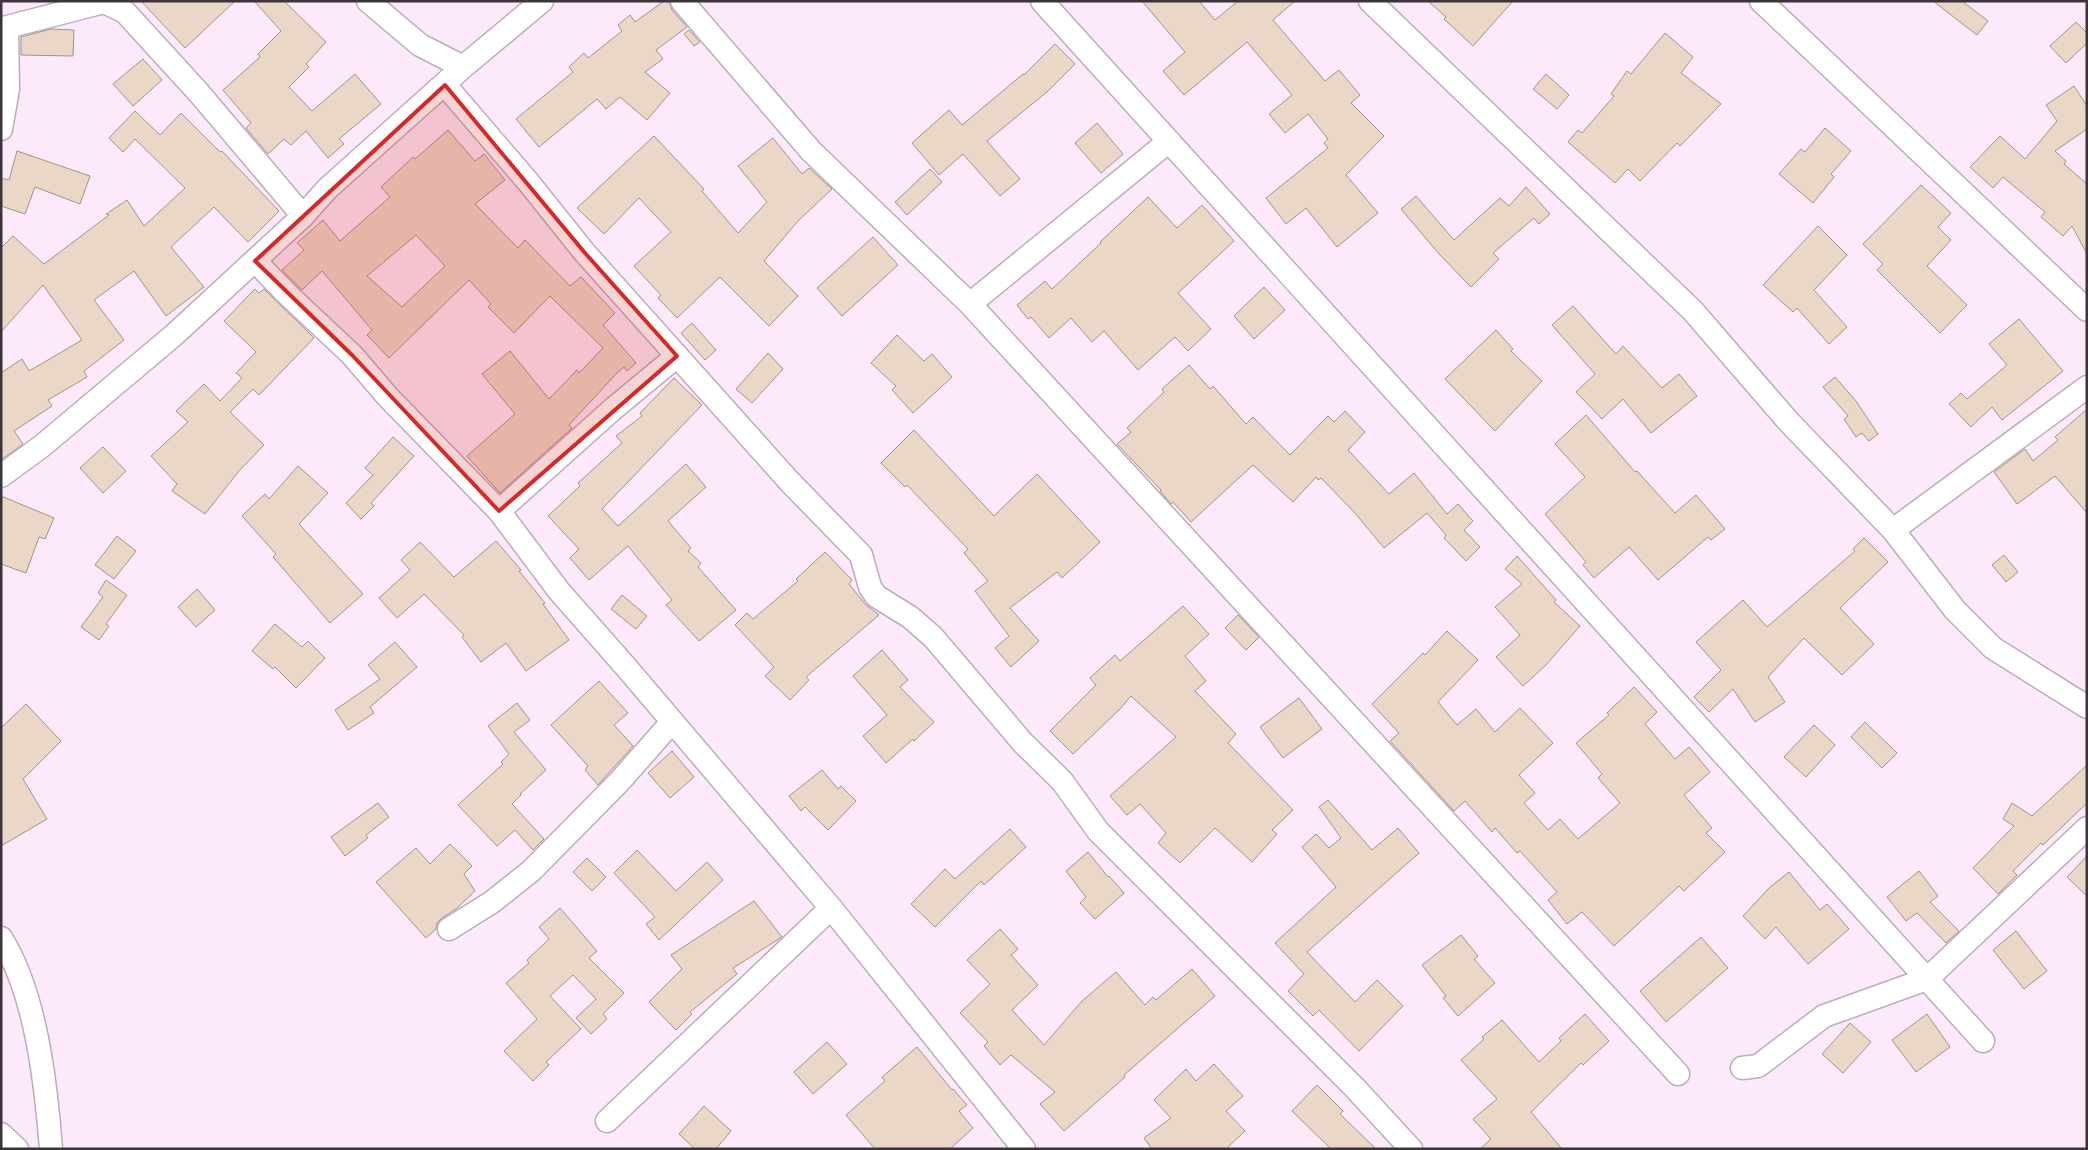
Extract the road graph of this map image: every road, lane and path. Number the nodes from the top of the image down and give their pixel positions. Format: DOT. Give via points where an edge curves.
graph roads {
  1 [pos="368,1"];
  2 [pos="542,1"];
  3 [pos="682,1"];
  4 [pos="1042,1"];
  5 [pos="1370,1"];
  6 [pos="1762,1"];
  7 [pos="4,17"];
  8 [pos="463,67"];
  9 [pos="445,85"];
  10 [pos="1,128"];
  11 [pos="1169,142"];
  12 [pos="304,216"];
  13 [pos="255,261"];
  14 [pos="970,304"];
  15 [pos="2087,310"];
  16 [pos="677,356"];
  17 [pos="2087,387"];
  18 [pos="1,476"];
  19 [pos="499,512"];
  20 [pos="1892,530"];
  21 [pos="2087,708"];
  22 [pos="672,722"];
  23 [pos="2087,828"];
  24 [pos="831,908"];
  25 [pos="449,929"];
  26 [pos="1,938"];
  27 [pos="1927,979"];
  28 [pos="1983,1041"];
  29 [pos="1742,1068"];
  30 [pos="1678,1074"];
  31 [pos="607,1121"];
  32 [pos="1,1134"];
  33 [pos="17,1149"];
  34 [pos="50,1149"];
  35 [pos="1024,1149"];
  36 [pos="1410,1149"];
  1 -- 8 [label="street" via="420,44"];
  2 -- 8 [label="street"];
  3 -- 14 [label="street" via="812,151"];
  4 -- 11 [label="street"];
  5 -- 20 [label="street" via="1693,311 1788,421"];
  6 -- 15 [label="street"];
  7 -- 10 [label="street" via="8,89"];
  7 -- 12 [label="street" via="104,2 126,12"];
  8 -- 9 [label="street"];
  9 -- 12 [label="street" via="327,190"];
  9 -- 16 [label="street" via="585,253"];
  11 -- 14 [label="street"];
  11 -- 27 [label="street"];
  12 -- 13 [label="street"];
  13 -- 18 [label="street" via="174,335 42,446"];
  13 -- 19 [label="street" via="352,355"];
  14 -- 30 [label="street"];
  16 -- 19 [label="street"];
  16 -- 36 [label="street" via="789,481 861,555 870,587 876,596 933,636 1023,743 1062,781 1098,831 1347,1080"];
  17 -- 20 [label="street"];
  19 -- 22 [label="street" via="559,592"];
  20 -- 21 [label="street" via="1955,610 1993,648"];
  22 -- 24 [label="street"];
  22 -- 25 [label="street" via="619,782 531,871 492,902"];
  23 -- 27 [label="street"];
  24 -- 31 [label="street"];
  24 -- 35 [label="street"];
  26 -- 34 [label="street" via="34,1023 47,1103"];
  27 -- 28 [label="street"];
  27 -- 29 [label="street" via="1824,1016 1758,1066"];
  32 -- 33 [label="street"];
}
